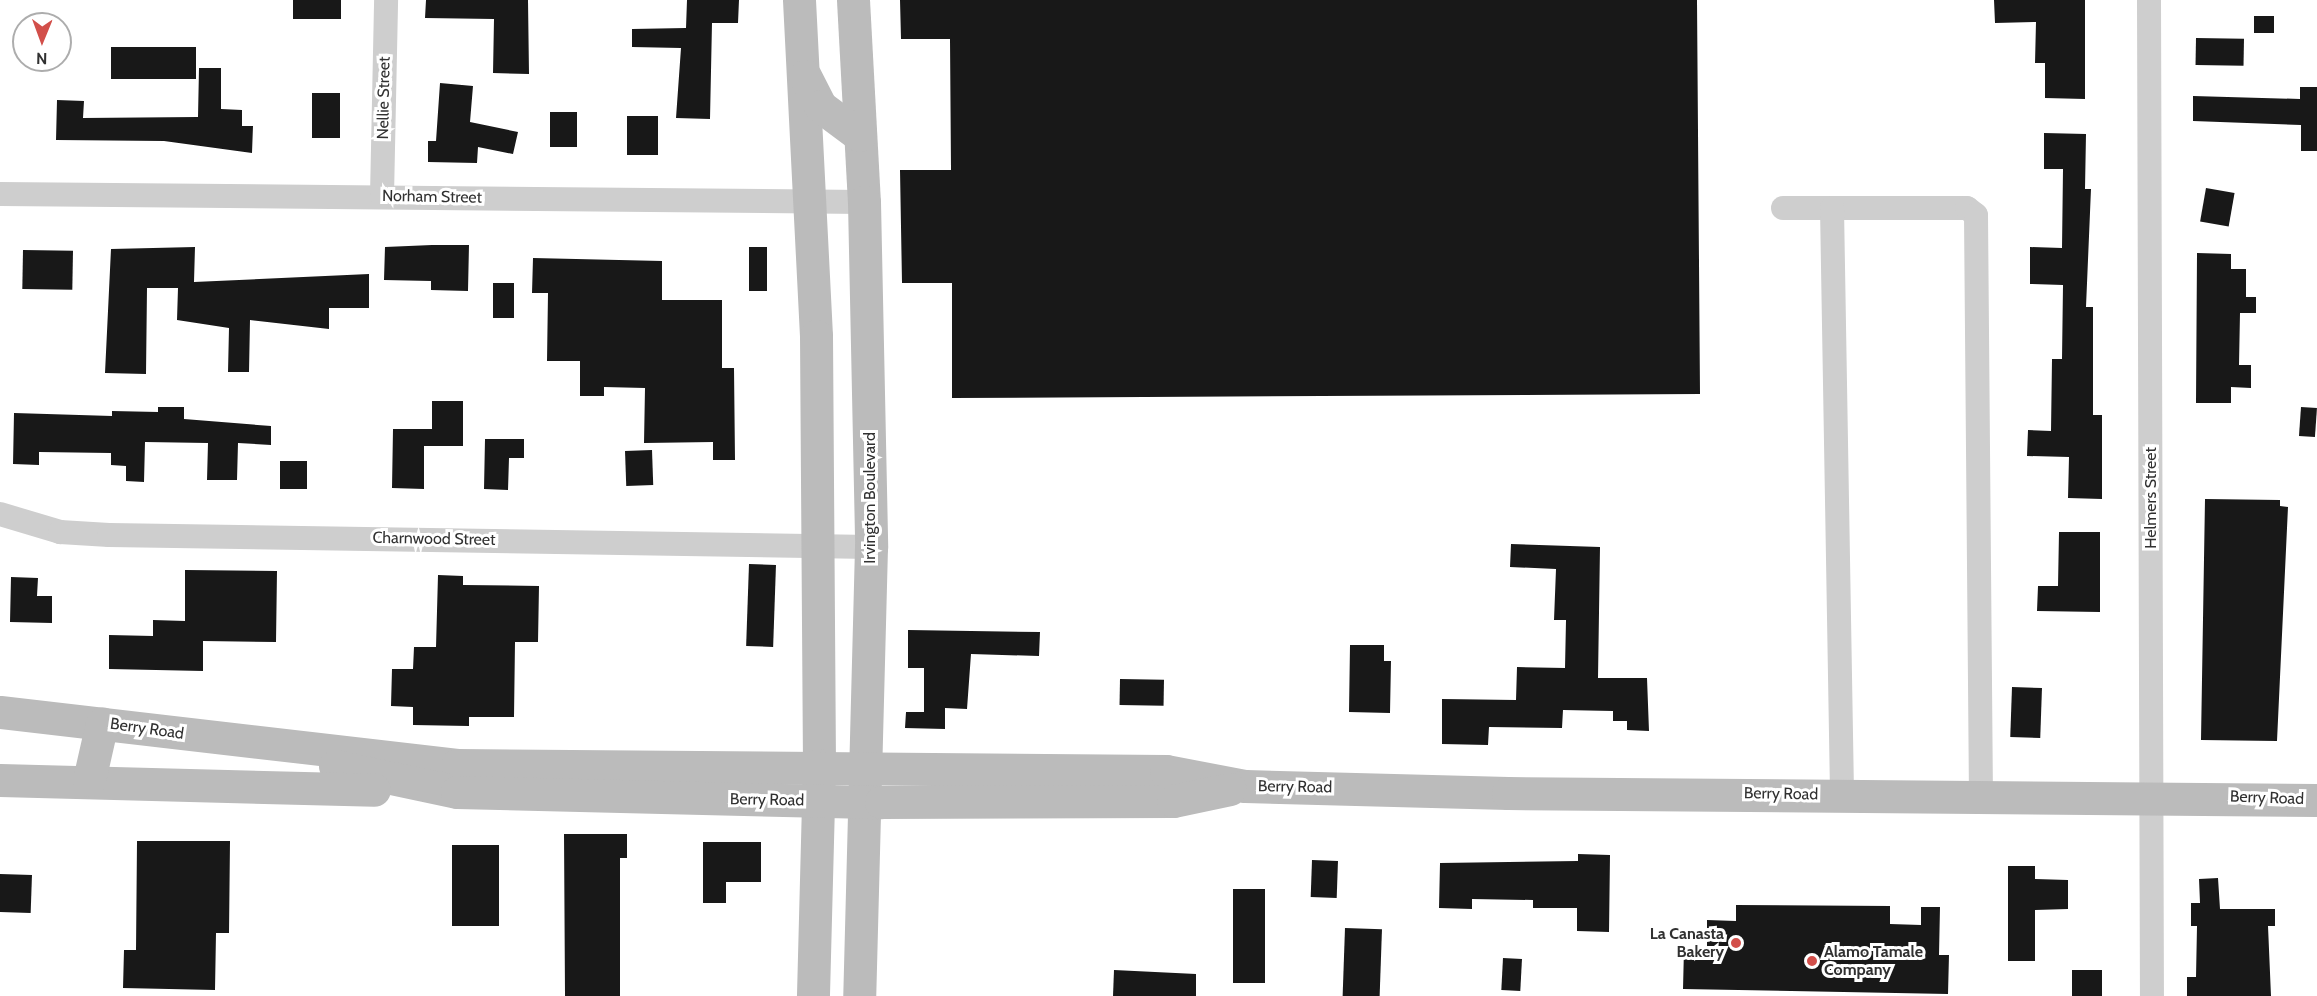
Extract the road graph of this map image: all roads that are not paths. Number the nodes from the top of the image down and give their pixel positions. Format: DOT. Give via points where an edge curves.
graph roads {
  1 [pos="386,0"];
  2 [pos="799,0"];
  3 [pos="853,0"];
  4 [pos="2149,0"];
  5 [pos="802,70"];
  6 [pos="859,135"];
  7 [pos="0,194"];
  8 [pos="382,196"];
  9 [pos="864,202"];
  10 [pos="811,203"];
  11 [pos="1783,208"];
  12 [pos="1832,208"];
  13 [pos="0,514"];
  14 [pos="817,547"];
  15 [pos="871,547"];
  16 [pos="0,712"];
  17 [pos="102,723"];
  18 [pos="294,750"];
  19 [pos="819,765"];
  20 [pos="864,765"];
  21 [pos="0,780"];
  22 [pos="89,780"];
  23 [pos="1245,786"];
  24 [pos="457,792"];
  25 [pos="1842,794"];
  26 [pos="1981,795"];
  27 [pos="2152,795"];
  28 [pos="2317,800"];
  29 [pos="818,801"];
  30 [pos="863,801"];
  31 [pos="813,996"];
  32 [pos="859,996"];
  33 [pos="2152,996"];
  1 -- 8 [label="street, Nellie Street"];
  2 -- 5 [label="street"];
  3 -- 6 [label="street, Irvington Boulevard"];
  4 -- 27 [label="street, Helmers Street"];
  5 -- 6 [label="street" via="820,106"];
  5 -- 10 [label="street"];
  6 -- 9 [label="street, Irvington Boulevard"];
  7 -- 8 [label="street, Norham Street"];
  8 -- 10 [label="street, Norham Street"];
  9 -- 10 [label="street, Norham Street"];
  9 -- 15 [label="street, Irvington Boulevard"];
  10 -- 14 [label="street"];
  11 -- 12 [label="street"];
  12 -- 25 [label="street"];
  12 -- 26 [label="street" via="1967,208 1979,223"];
  13 -- 14 [label="street, Charnwood Street" via="60,532 109,535"];
  14 -- 15 [label="street, Charnwood Street"];
  14 -- 19 [label="street"];
  15 -- 20 [label="street, Irvington Boulevard"];
  16 -- 17 [label="street, Berry Road"];
  17 -- 18 [label="street, Berry Road"];
  17 -- 22 [label="street"];
  18 -- 19 [label="street, Berry Road" via="457,765"];
  18 -- 24 [label="street, Berry Road" via="357,774"];
  19 -- 20 [label="street, Berry Road"];
  19 -- 29 [label="street"];
  20 -- 23 [label="street, Berry Road" via="1166,771"];
  20 -- 30 [label="street, Irvington Boulevard"];
  21 -- 22 [label="street"];
  22 -- 24 [label="street"];
  23 -- 25 [label="street, Berry Road"];
  23 -- 30 [label="street, Berry Road" via="1173,801"];
  24 -- 29 [label="street, Berry Road"];
  25 -- 26 [label="street, Berry Road"];
  26 -- 27 [label="street, Berry Road"];
  27 -- 28 [label="street, Berry Road"];
  27 -- 33 [label="street, Helmers Street"];
  29 -- 30 [label="street, Berry Road"];
  29 -- 31 [label="street"];
  30 -- 32 [label="street, Irvington Boulevard"];
}
